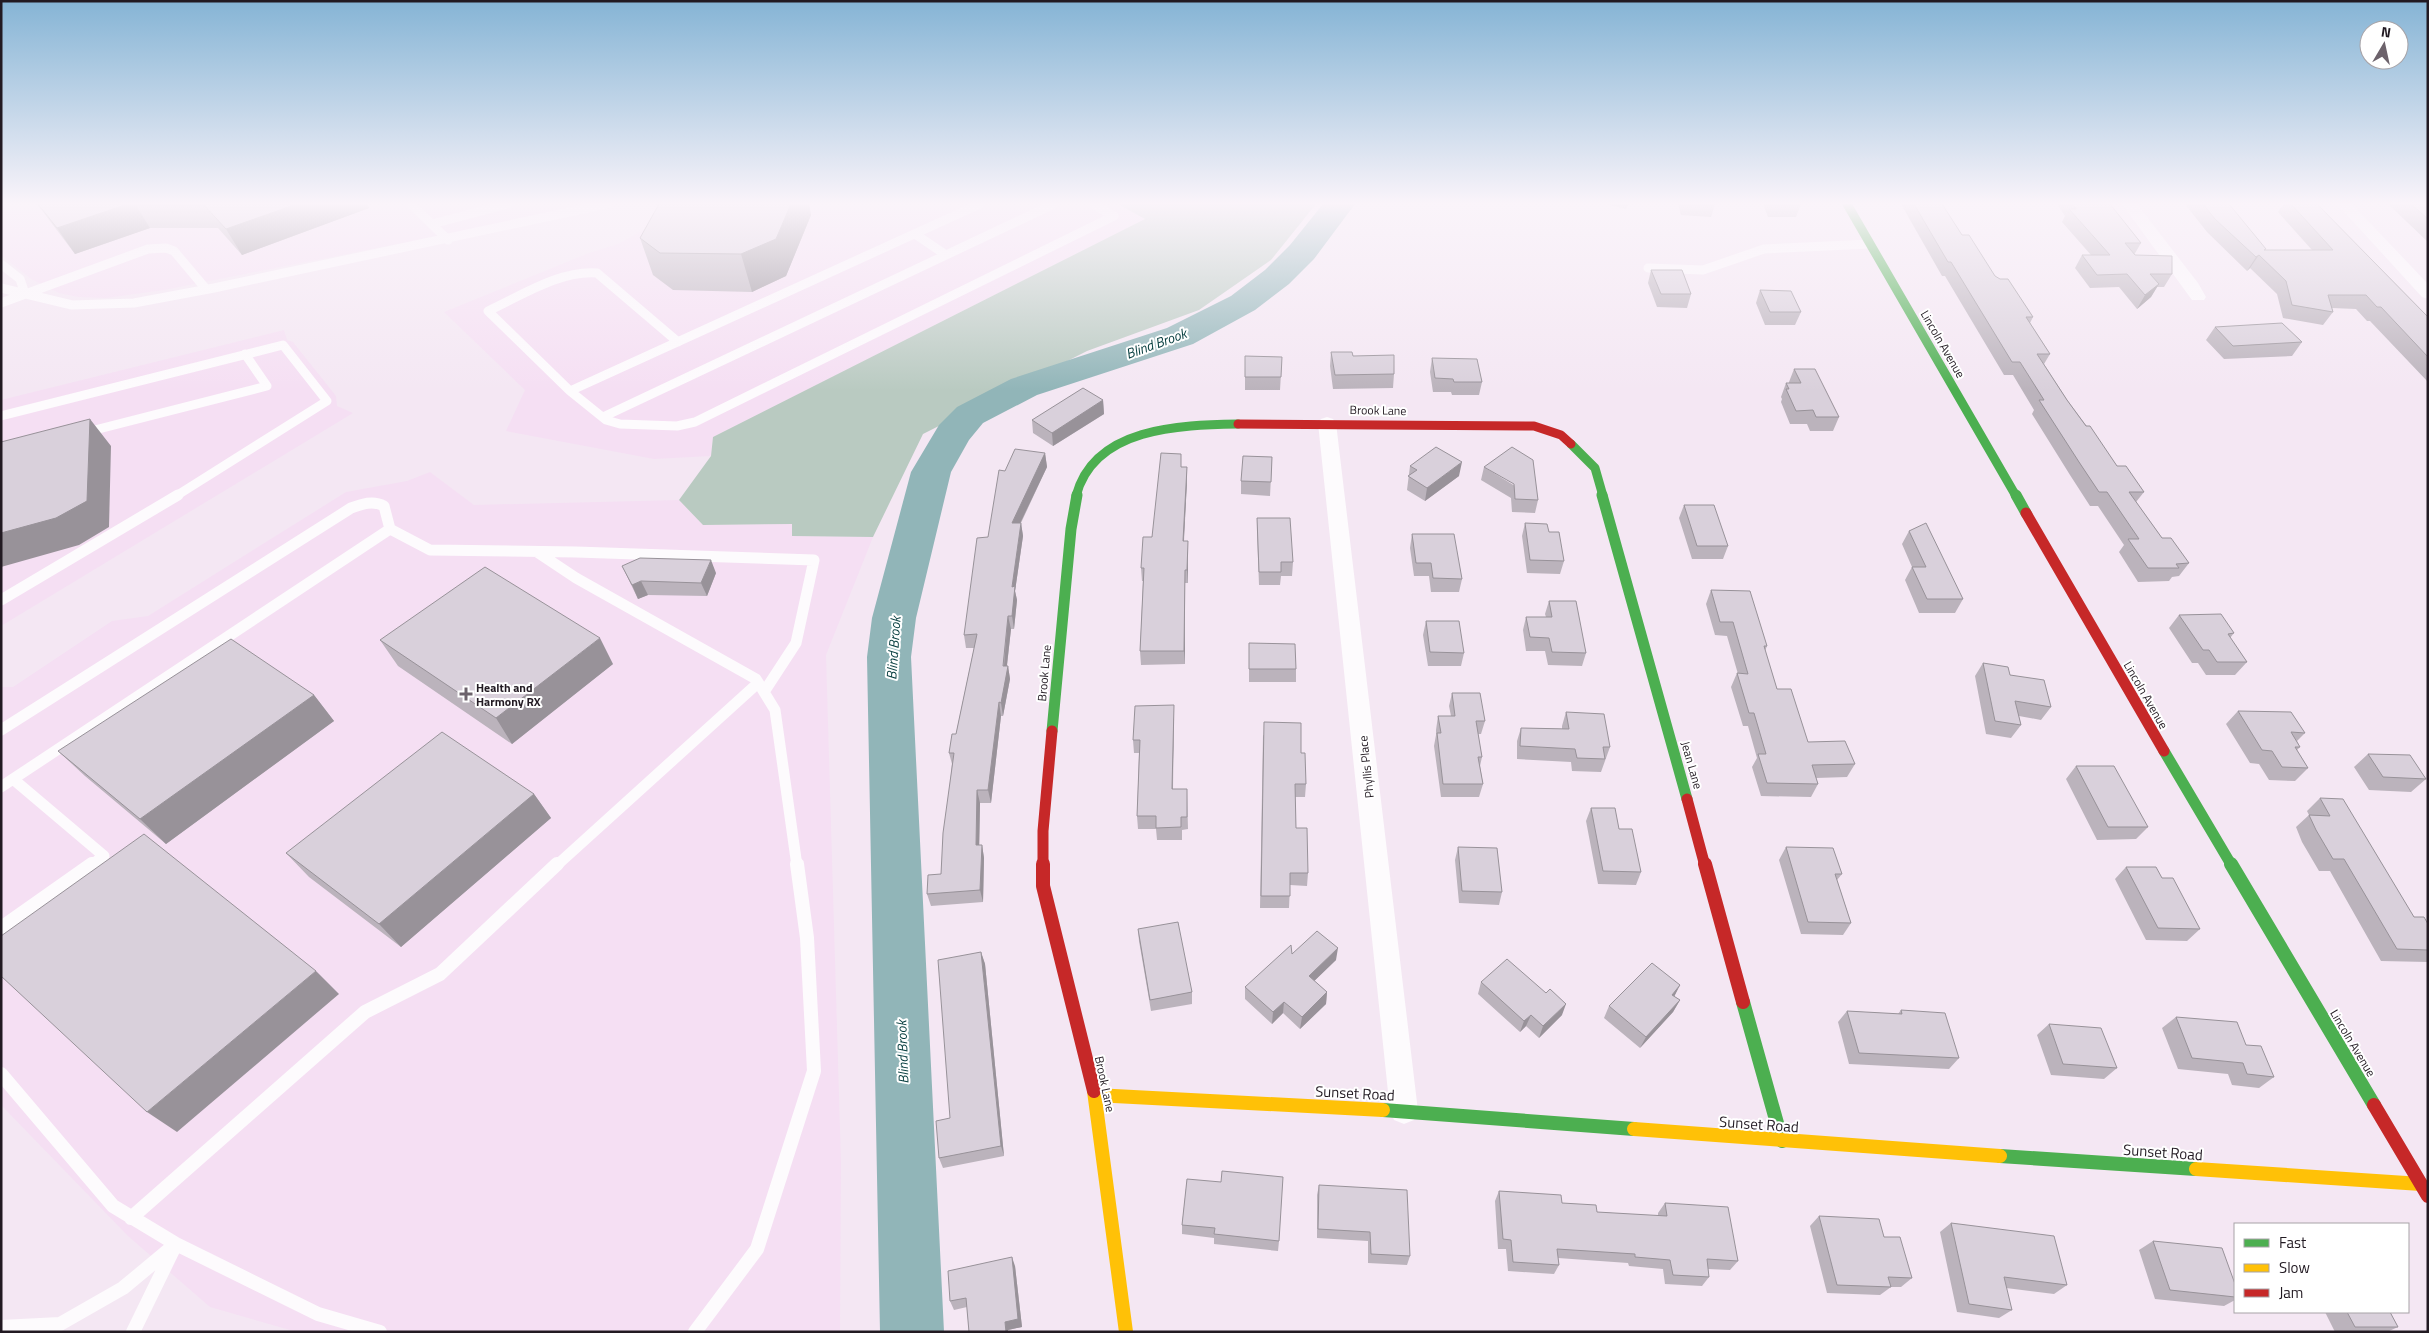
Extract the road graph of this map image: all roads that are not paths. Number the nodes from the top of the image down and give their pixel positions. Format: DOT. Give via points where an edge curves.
graph roads {
  1 [pos="4,266"];
  2 [pos="103,266"];
  3 [pos="186,266"];
  4 [pos="321,266"];
  5 [pos="844,266"];
  6 [pos="922,266"];
  7 [pos="1012,266"];
  8 [pos="1714,266"];
  9 [pos="1883,266"];
  10 [pos="2177,266"];
  11 [pos="2402,266"];
  12 [pos="1648,268"];
  13 [pos="1,288"];
  14 [pos="206,290"];
  15 [pos="25,294"];
  16 [pos="2428,294"];
  17 [pos="2198,297"];
  18 [pos="1,303"];
  19 [pos="678,342"];
  20 [pos="245,354"];
  21 [pos="570,391"];
  22 [pos="1,416"];
  23 [pos="603,417"];
  24 [pos="1327,423"];
  25 [pos="1534,426"];
  26 [pos="77,434"];
  27 [pos="390,529"];
  28 [pos="537,552"];
  29 [pos="1,600"];
  30 [pos="761,687"];
  31 [pos="1,730"];
  32 [pos="13,779"];
  33 [pos="1,787"];
  34 [pos="1,928"];
  35 [pos="1,1074"];
  36 [pos="1095,1095"];
  37 [pos="1404,1110"];
  38 [pos="1782,1141"];
  39 [pos="2421,1184"];
  40 [pos="2428,1196"];
  41 [pos="131,1218"];
  42 [pos="176,1244"];
  43 [pos="1,1327"];
  44 [pos="133,1332"];
  45 [pos="380,1332"];
  46 [pos="696,1332"];
  47 [pos="1126,1332"];
  1 -- 15 [label="lane" via="20,279"];
  2 -- 15 [label="lane"];
  3 -- 14 [label="lane"];
  4 -- 14 [label="lane"];
  5 -- 19 [label="lane"];
  6 -- 23 [label="lane"];
  7 -- 23 [label="lane" via="695,422 677,426 620,424"];
  8 -- 12 [label="lane" via="1703,270"];
  9 -- 39 [label="street, Lincoln Avenue" via="2165,754"];
  10 -- 17 [label="street"];
  11 -- 16 [label="street"];
  13 -- 15 [label="lane"];
  14 -- 15 [label="lane" via="106,305 59,304"];
  15 -- 18 [label="lane"];
  19 -- 21 [label="lane"];
  19 -- 21 [label="lane" via="592,272 576,273 488,312"];
  20 -- 22 [label="lane"];
  20 -- 26 [label="lane" via="267,386"];
  20 -- 29 [label="lane" via="283,345 327,401 206,478"];
  21 -- 23 [label="lane"];
  24 -- 25 [label="street, Brook Lane"];
  24 -- 36 [label="street, Brook Lane" via="1204,424 1155,432 1116,445 1087,469 1080,485 1069,552 1043,832 1042,886"];
  24 -- 37 [label="street, Phyllis Place"];
  25 -- 38 [label="street, Jean Lane" via="1560,435 1595,468"];
  27 -- 28 [label="lane" via="430,550"];
  27 -- 31 [label="lane" via="384,506 379,502 351,508"];
  27 -- 32 [label="lane"];
  28 -- 30 [label="lane" via="576,578 733,666"];
  28 -- 30 [label="lane" via="814,560 796,643"];
  30 -- 41 [label="lane" via="597,827 440,974 365,1012"];
  30 -- 46 [label="lane" via="775,710 784,761 807,938 814,1071 757,1249"];
  32 -- 33 [label="lane"];
  32 -- 34 [label="lane" via="104,856"];
  35 -- 41 [label="lane" via="113,1206"];
  36 -- 37 [label="street, Sunset Road"];
  36 -- 47 [label="street, Brook Lane"];
  37 -- 38 [label="street, Sunset Road"];
  38 -- 39 [label="street, Sunset Road"];
  39 -- 40 [label="street, Lincoln Avenue"];
  41 -- 42 [label="lane"];
  42 -- 43 [label="lane" via="124,1288 60,1324"];
  42 -- 44 [label="lane"];
  42 -- 45 [label="lane" via="318,1314"];
}
